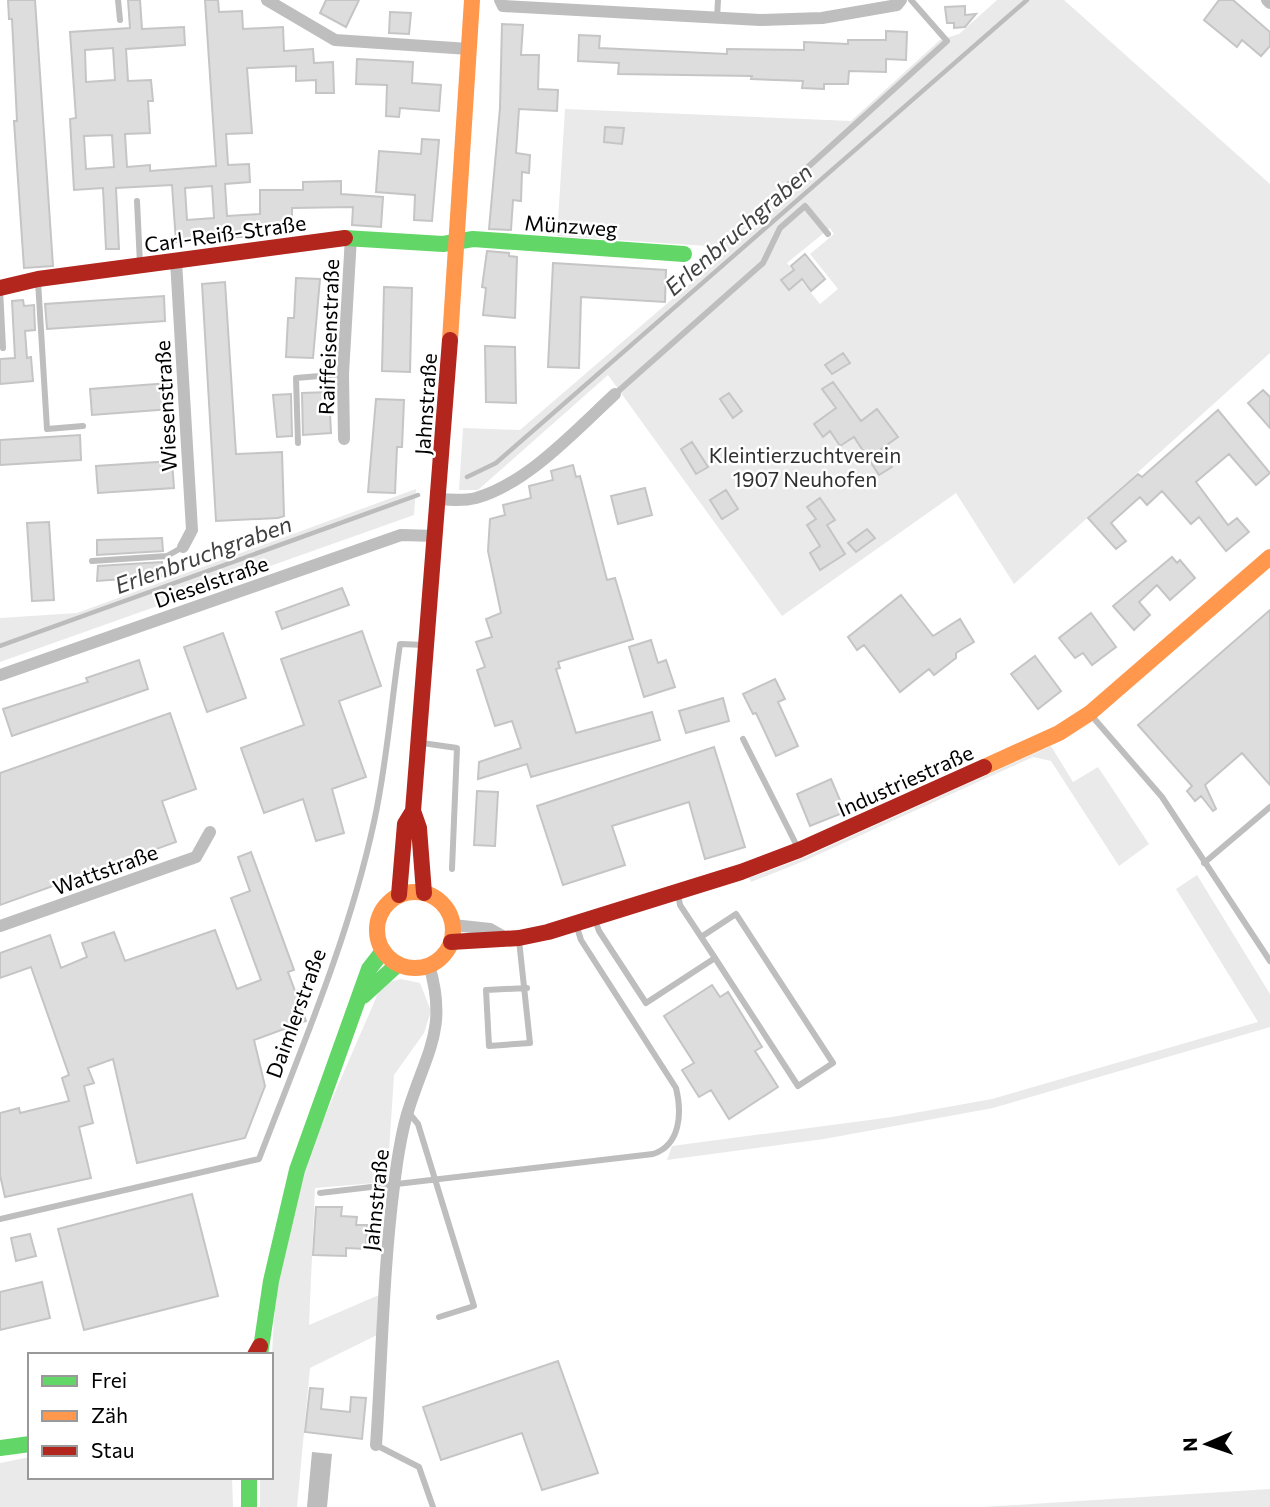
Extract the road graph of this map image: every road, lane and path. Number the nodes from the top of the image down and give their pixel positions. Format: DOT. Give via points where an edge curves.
graph roads {
  1 [pos="118,0"];
  2 [pos="267,0"];
  3 [pos="472,0"];
  4 [pos="500,0"];
  5 [pos="718,0"];
  6 [pos="901,0"];
  7 [pos="911,0"];
  8 [pos="717,18"];
  9 [pos="120,20"];
  10 [pos="469,49"];
  11 [pos="788,186"];
  12 [pos="137,201"];
  13 [pos="828,234"];
  14 [pos="351,237"];
  15 [pos="457,242"];
  16 [pos="684,254"];
  17 [pos="176,261"];
  18 [pos="140,266"];
  19 [pos="38,279"];
  20 [pos="0,288"];
  21 [pos="4,348"];
  22 [pos="343,374"];
  23 [pos="615,394"];
  24 [pos="83,426"];
  25 [pos="344,439"];
  26 [pos="298,443"];
  27 [pos="438,499"];
  28 [pos="436,536"];
  29 [pos="183,547"];
  30 [pos="1270,557"];
  31 [pos="92,561"];
  32 [pos="428,645"];
  33 [pos="0,675"];
  34 [pos="1090,713"];
  35 [pos="743,739"];
  36 [pos="420,743"];
  37 [pos="1270,807"];
  38 [pos="413,811"];
  39 [pos="211,832"];
  40 [pos="799,850"];
  41 [pos="1204,863"];
  42 [pos="452,869"];
  43 [pos="424,892"];
  44 [pos="677,892"];
  45 [pos="400,895"];
  46 [pos="595,918"];
  47 [pos="576,923"];
  48 [pos="0,926"];
  49 [pos="452,933"];
  50 [pos="511,937"];
  51 [pos="701,937"];
  52 [pos="1267,950"];
  53 [pos="383,951"];
  54 [pos="715,958"];
  55 [pos="1270,961"];
  56 [pos="398,964"];
  57 [pos="429,965"];
  58 [pos="527,988"];
  59 [pos="361,998"];
  60 [pos="408,1111"];
  61 [pos="433,1182"];
  62 [pos="394,1186"];
  63 [pos="320,1193"];
  64 [pos="0,1219"];
  65 [pos="439,1317"];
  66 [pos="258,1352"];
  67 [pos="28,1444"];
  68 [pos="376,1445"];
  69 [pos="0,1448"];
  70 [pos="249,1479"];
  71 [pos="249,1507"];
  72 [pos="433,1507"];
  1 -- 9 [label="lane"];
  2 -- 10 [label="street" via="335,40"];
  3 -- 10 [label="main road, Jahnstraße"];
  4 -- 8 [label="street" via="503,6"];
  5 -- 8 [label="lane"];
  6 -- 8 [label="street" via="897,5 822,18"];
  7 -- 11 [label="lane" via="947,41"];
  10 -- 15 [label="main road, Jahnstraße"];
  12 -- 18 [label="lane"];
  13 -- 23 [label="lane" via="805,206 780,228 763,263"];
  14 -- 15 [label="main road, Carl-Reiß-Straße"];
  14 -- 17 [label="main road, Carl-Reiß-Straße"];
  14 -- 22 [label="street, Raiffeisenstraße"];
  15 -- 16 [label="main road, Münzweg" via="473,239"];
  15 -- 27 [label="main road, Jahnstraße"];
  17 -- 18 [label="main road, Carl-Reiß-Straße"];
  17 -- 29 [label="street, Wiesenstraße" via="192,530"];
  18 -- 19 [label="main road, Carl-Reiß-Straße"];
  19 -- 20 [label="main road, Carl-Reiß-Straße"];
  19 -- 24 [label="lane" via="47,429"];
  20 -- 21 [label="lane"];
  22 -- 25 [label="street, Raiffeisenstraße"];
  22 -- 26 [label="lane" via="296,379"];
  23 -- 27 [label="street" via="558,447 500,490 474,499"];
  27 -- 28 [label="main road, Jahnstraße"];
  28 -- 32 [label="main road, Jahnstraße"];
  28 -- 33 [label="street, Dieselstraße" via="401,535"];
  29 -- 31 [label="lane" via="167,556"];
  30 -- 34 [label="main road, Industriestraße"];
  32 -- 36 [label="main road, Jahnstraße"];
  32 -- 64 [label="lane, Daimlerstraße" via="400,644 388,754 374,824 310,1027 259,1159"];
  34 -- 40 [label="main road, Industriestraße" via="1059,733"];
  34 -- 41 [label="lane" via="1161,797"];
  35 -- 40 [label="lane"];
  36 -- 38 [label="main road, Jahnstraße"];
  36 -- 42 [label="lane" via="457,748"];
  37 -- 41 [label="lane"];
  38 -- 43 [label="main road, Jahnstraße" via="419,828"];
  38 -- 45 [label="main road, Jahnstraße" via="405,824"];
  39 -- 48 [label="street, Wattstraße" via="196,857"];
  40 -- 44 [label="main road, Industriestraße"];
  41 -- 52 [label="lane"];
  43 -- 45 [label="main road"];
  43 -- 49 [label="main road" via="444,904"];
  44 -- 46 [label="main road, Industriestraße"];
  44 -- 51 [label="lane"];
  45 -- 53 [label="main road" via="378,919"];
  46 -- 47 [label="main road, Industriestraße"];
  46 -- 54 [label="lane" via="646,1003"];
  47 -- 50 [label="main road, Industriestraße"];
  47 -- 61 [label="lane" via="581,940 676,1088 680,1117 672,1141 653,1154"];
  49 -- 50 [label="main road, Industriestraße" via="484,941"];
  49 -- 57 [label="main road" via="439,960"];
  50 -- 58 [label="lane"];
  51 -- 54 [label="lane"];
  51 -- 54 [label="lane" via="736,914 833,1063 798,1086"];
  52 -- 55 [label="lane"];
  53 -- 56 [label="main road"];
  53 -- 59 [label="main road" via="369,969"];
  56 -- 57 [label="main road"];
  56 -- 59 [label="main road"];
  57 -- 60 [label="street, Jahnstraße" via="438,1002 435,1039"];
  58 -- 58 [label="lane" via="486,990 489,1046 530,1043"];
  59 -- 66 [label="main road" via="297,1170"];
  60 -- 61 [label="lane" via="418,1124"];
  60 -- 62 [label="street, Jahnstraße"];
  61 -- 62 [label="lane"];
  61 -- 65 [label="lane" via="474,1306"];
  62 -- 63 [label="lane"];
  62 -- 68 [label="street, Jahnstraße"];
  67 -- 69 [label="main road"];
  68 -- 72 [label="lane" via="419,1466"];
  70 -- 71 [label="main road"];
}
